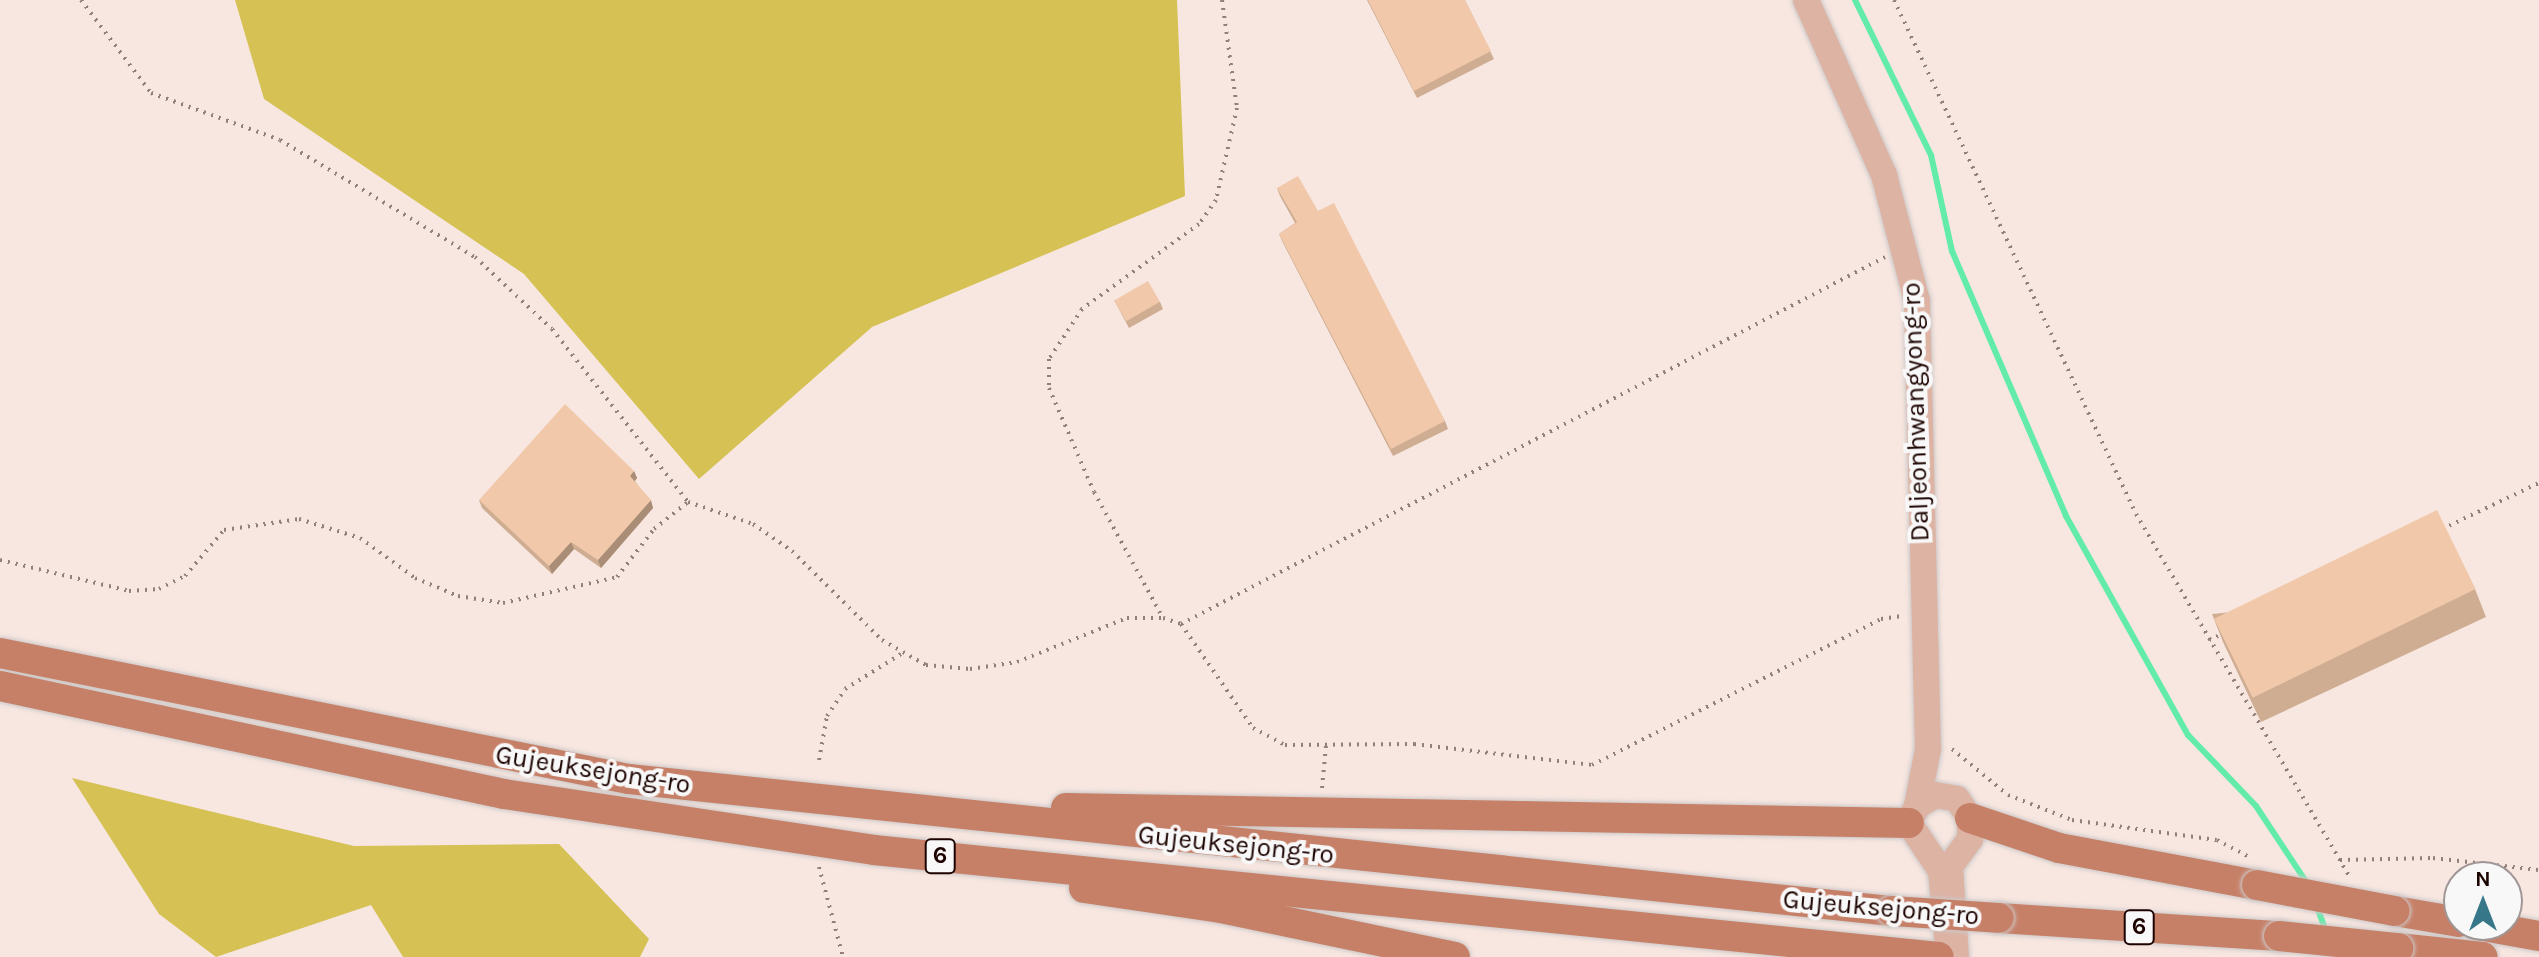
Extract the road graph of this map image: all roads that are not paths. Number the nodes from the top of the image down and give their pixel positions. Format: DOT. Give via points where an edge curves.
graph roads {
  1 [pos="1806,0"];
  2 [pos="0,653"];
  3 [pos="0,686"];
  4 [pos="1938,742"];
  5 [pos="629,779"];
  6 [pos="1964,808"];
  7 [pos="1913,814"];
  8 [pos="758,832"];
  9 [pos="2443,919"];
  10 [pos="1455,957"];
  11 [pos="1939,957"];
  12 [pos="1949,957"];
  13 [pos="1956,957"];
  14 [pos="2483,957"];
  1 -- 4 [label="main road, Daljeonhwangyong-ro" via="1850,87 1905,247 1917,301 1923,615"];
  2 -- 5 [label="highway, Gujeuksejong-ro / 6"];
  3 -- 8 [label="highway, Gujeuksejong-ro / 6" via="504,794"];
  4 -- 6 [label="main road" via="1939,784"];
  4 -- 7 [label="main road"];
  5 -- 7 [label="highway" via="795,782 1126,812"];
  5 -- 14 [label="highway, Gujeuksejong-ro / 6, bridge" via="1892,911 2279,936"];
  6 -- 7 [label="main road" via="1935,795"];
  6 -- 9 [label="highway, bridge" via="2059,848 2257,874"];
  6 -- 13 [label="main road" via="1970,839 1950,867"];
  7 -- 12 [label="main road" via="1941,871"];
  8 -- 10 [label="highway" via="949,875 1221,908"];
  8 -- 11 [label="highway, Gujeuksejong-ro / 6"];
}
